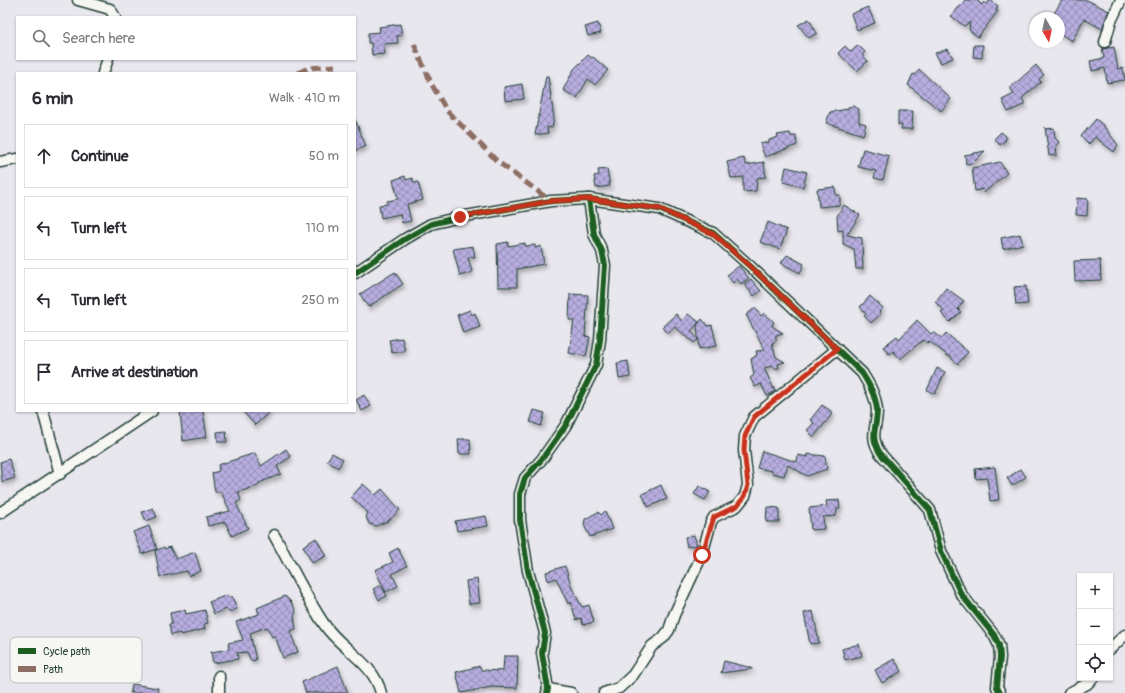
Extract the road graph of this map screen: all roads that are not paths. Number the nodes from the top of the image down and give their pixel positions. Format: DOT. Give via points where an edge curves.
graph roads {
  1 [pos="78,0"];
  2 [pos="1121,0"];
  3 [pos="111,9"];
  4 [pos="1105,42"];
  5 [pos="108,60"];
  6 [pos="103,72"];
  7 [pos="16,159"];
  8 [pos="0,162"];
  9 [pos="589,199"];
  10 [pos="356,272"];
  11 [pos="837,349"];
  12 [pos="43,412"];
  13 [pos="151,412"];
  14 [pos="60,474"];
  15 [pos="0,513"];
  16 [pos="274,536"];
  17 [pos="1125,635"];
  18 [pos="1113,646"];
  19 [pos="219,676"];
  20 [pos="1090,681"];
  21 [pos="548,691"];
  22 [pos="219,693"];
  23 [pos="381,693"];
  24 [pos="571,693"];
  25 [pos="604,693"];
  26 [pos="1000,693"];
  27 [pos="1069,693"];
  1 -- 3 [label="street"];
  2 -- 4 [label="street"];
  5 -- 6 [label="street"];
  7 -- 8 [label="street"];
  9 -- 10 [label="street" via="524,205 431,224"];
  9 -- 11 [label="street" via="660,209 713,234"];
  9 -- 21 [label="street" via="594,234 602,250 605,265 596,365 566,425 542,460 525,478 520,494 520,520 528,571 545,633 542,653"];
  11 -- 25 [label="street" via="754,417 745,436 748,485 745,496 737,506 714,517 711,522 702,555 669,630 652,646 633,675 620,688"];
  11 -- 26 [label="street" via="862,372 871,388 876,410 873,436 875,444 930,510 941,551 961,594 999,645 997,687"];
  12 -- 14 [label="street"];
  13 -- 14 [label="street"];
  14 -- 15 [label="street"];
  16 -- 23 [label="street" via="324,625 370,668"];
  17 -- 18 [label="street"];
  19 -- 22 [label="street"];
  20 -- 27 [label="street"];
  21 -- 24 [label="street"];
}
